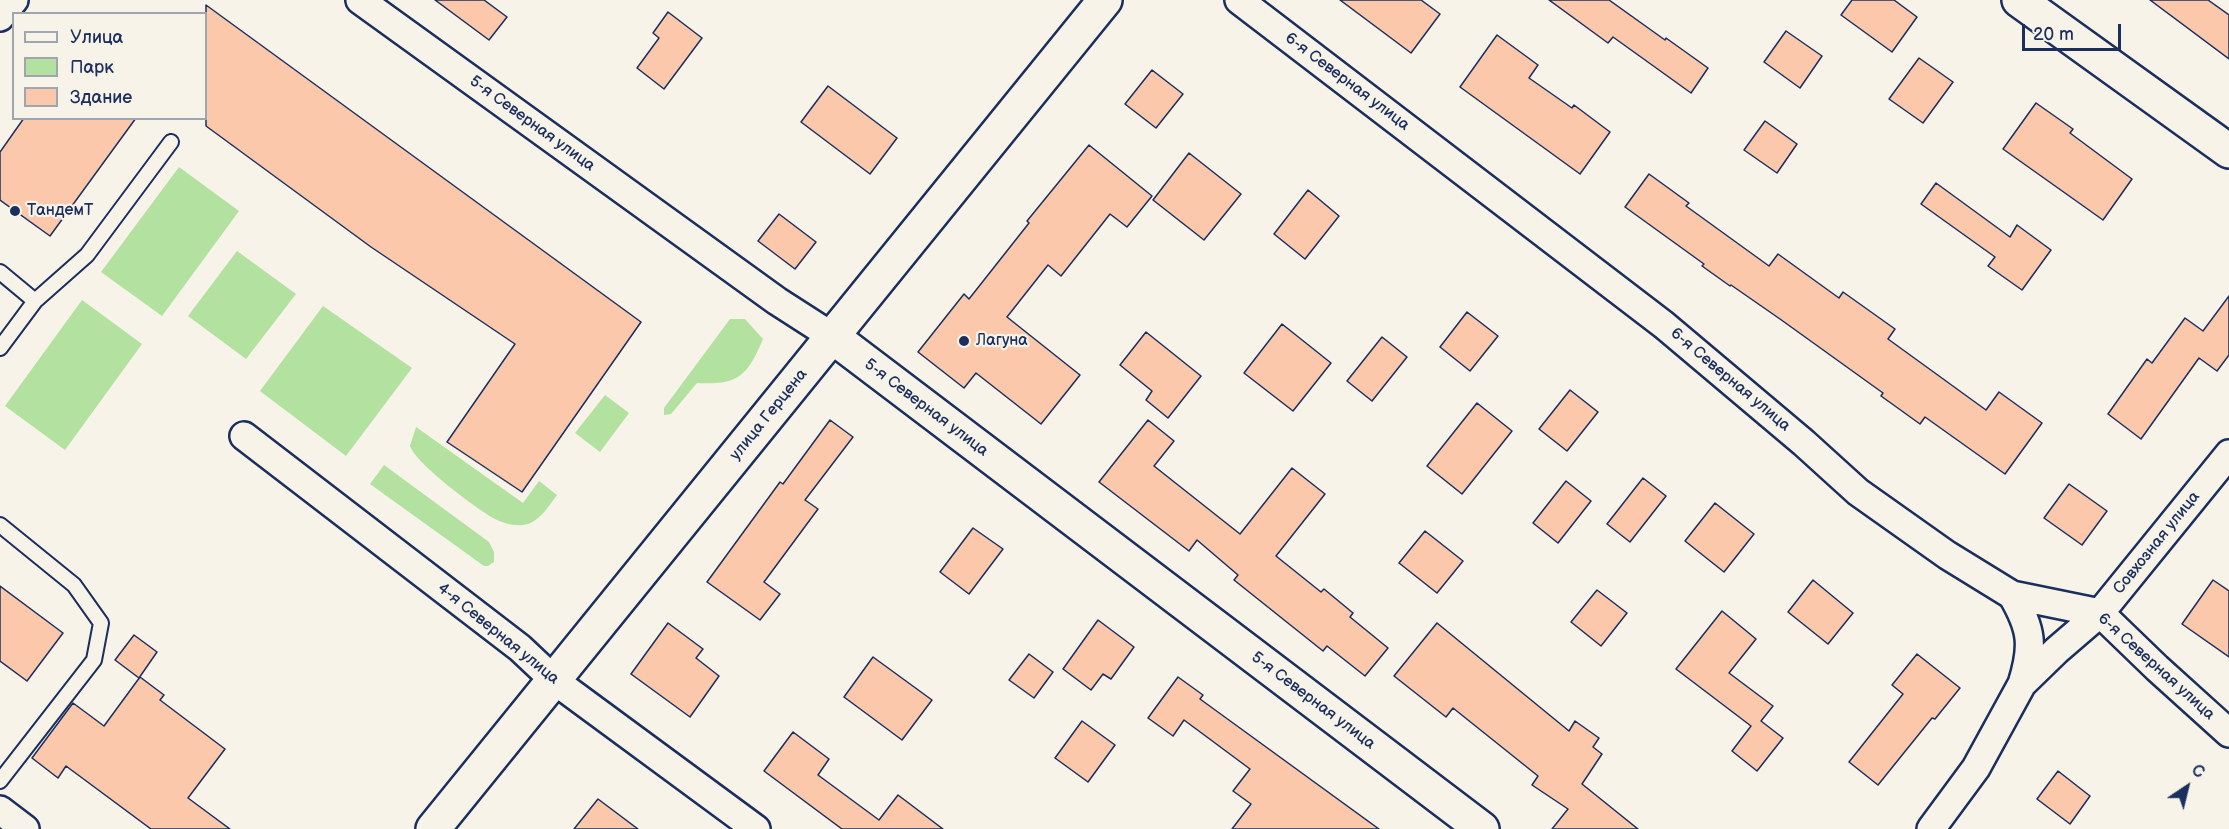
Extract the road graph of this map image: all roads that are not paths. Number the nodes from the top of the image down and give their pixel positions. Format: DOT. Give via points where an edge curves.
graph roads {
  1 [pos="14,0"];
  2 [pos="360,0"];
  3 [pos="1105,0"];
  4 [pos="1239,0"];
  5 [pos="2019,0"];
  6 [pos="0,17"];
  7 [pos="171,142"];
  8 [pos="2229,151"];
  9 [pos="0,272"];
  10 [pos="36,301"];
  11 [pos="833,337"];
  12 [pos="0,348"];
  13 [pos="244,436"];
  14 [pos="2229,454"];
  15 [pos="0,525"];
  16 [pos="2012,595"];
  17 [pos="2100,613"];
  18 [pos="555,681"];
  19 [pos="2022,684"];
  20 [pos="2229,733"];
  21 [pos="0,781"];
  22 [pos="0,810"];
  23 [pos="25,829"];
  24 [pos="433,829"];
  25 [pos="756,829"];
  26 [pos="1482,829"];
  27 [pos="1931,829"];
  1 -- 6 [label="street"];
  2 -- 11 [label="street, 5-я Северная улица" via="777,301"];
  3 -- 11 [label="main road, улица Герцена"];
  4 -- 16 [label="street, 6-я Северная улица" via="1664,325 1858,492"];
  5 -- 8 [label="main road"];
  7 -- 10 [label="lane" via="87,255"];
  9 -- 10 [label="lane"];
  10 -- 12 [label="lane"];
  11 -- 18 [label="main road, улица Герцена"];
  11 -- 26 [label="main road, 5-я Северная улица"];
  13 -- 18 [label="street, 4-я Северная улица" via="520,648"];
  14 -- 17 [label="street, Совхозная улица"];
  15 -- 21 [label="lane" via="74,585 101,623 94,660"];
  16 -- 17 [label="street, 6-я Северная улица"];
  16 -- 19 [label="street" via="2024,615 2030,638"];
  17 -- 19 [label="street, Совхозная улица"];
  17 -- 20 [label="street, 6-я Северная улица"];
  18 -- 24 [label="main road, улица Герцена"];
  18 -- 25 [label="street, 4-я Северная улица"];
  19 -- 27 [label="street, Совхозная улица" via="1976,768"];
  22 -- 23 [label="street"];
}
